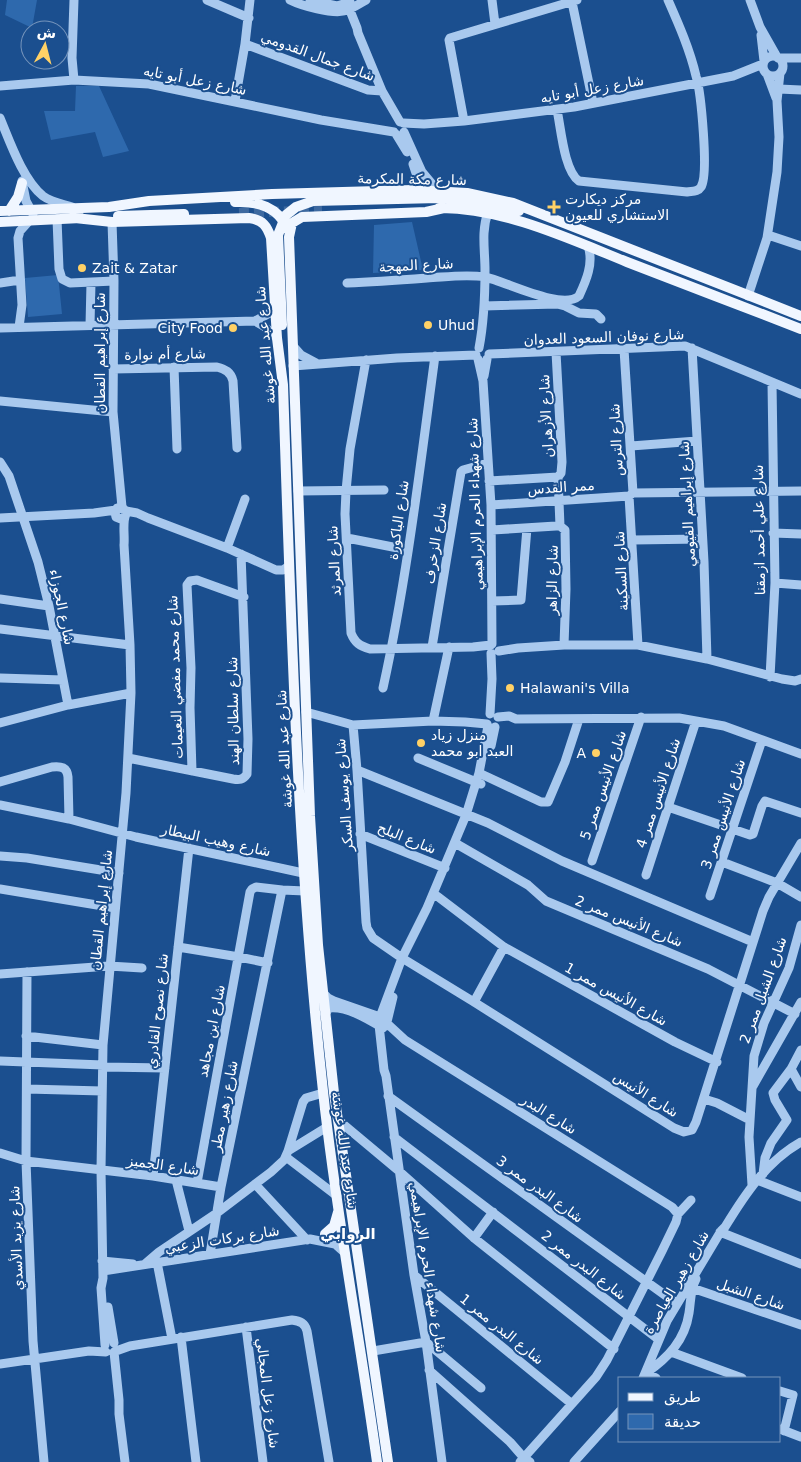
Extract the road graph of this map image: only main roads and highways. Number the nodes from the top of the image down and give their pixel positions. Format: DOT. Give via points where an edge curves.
graph roads {
  1 [pos="22,183"];
  2 [pos="311,192"];
  3 [pos="244,202"];
  4 [pos="109,207"];
  5 [pos="444,208"];
  6 [pos="490,208"];
  7 [pos="322,210"];
  8 [pos="4,211"];
  9 [pos="239,212"];
  10 [pos="75,213"];
  11 [pos="309,217"];
  12 [pos="249,218"];
  13 [pos="554,219"];
  14 [pos="0,222"];
  15 [pos="289,237"];
  16 [pos="290,261"];
  17 [pos="272,264"];
  18 [pos="801,316"];
  19 [pos="801,329"];
  20 [pos="283,385"];
  21 [pos="339,1209"];
  22 [pos="325,1234"];
  23 [pos="377,1462"];
  24 [pos="388,1462"];
  1 -- 8 [label="main road" via="18,197"];
  2 -- 4 [label="main road, شارع مكة المكرمة" via="149,200"];
  2 -- 11 [label="main road" via="302,207"];
  2 -- 13 [label="main road, شارع مكة المكرمة" via="467,192 496,198"];
  3 -- 4 [label="main road"];
  3 -- 12 [label="main road" via="252,210"];
  3 -- 15 [label="main road" via="254,202 276,213 286,226"];
  4 -- 10 [label="main road, شارع مكة المكرمة"];
  5 -- 6 [label="main road, شارع مكة المكرمة"];
  5 -- 7 [label="main road, شارع مكة المكرمة"];
  5 -- 11 [label="main road" via="426,212"];
  6 -- 13 [label="main road"];
  6 -- 19 [label="main road, شارع مكة المكرمة"];
  6 -- 20 [label="main road, bridge" via="439,198 313,201 286,215 278,235"];
  8 -- 10 [label="main road, شارع مكة المكرمة"];
  9 -- 10 [label="main road, شارع مكة المكرمة"];
  10 -- 12 [label="main road" via="112,222"];
  10 -- 14 [label="main road, شارع مكة المكرمة" via="57,219"];
  11 -- 15 [label="main road" via="295,220 290,226"];
  12 -- 17 [label="main road, شارع عبد الله غوشة" via="258,219 267,228"];
  13 -- 18 [label="main road, شارع مكة المكرمة"];
  15 -- 16 [label="main road, شارع عبد الله غوشة"];
  16 -- 17 [label="main road" via="280,256"];
  16 -- 24 [label="main road, شارع عبد الله غوشة" via="313,883 338,1120"];
  17 -- 20 [label="main road, شارع عبد الله غوشة"];
  20 -- 21 [label="main road, شارع عبد الله غوشة" via="303,873 323,1093"];
  21 -- 22 [label="main road" via="334,1226"];
  21 -- 23 [label="main road, شارع عبد الله غوشة"];
}
